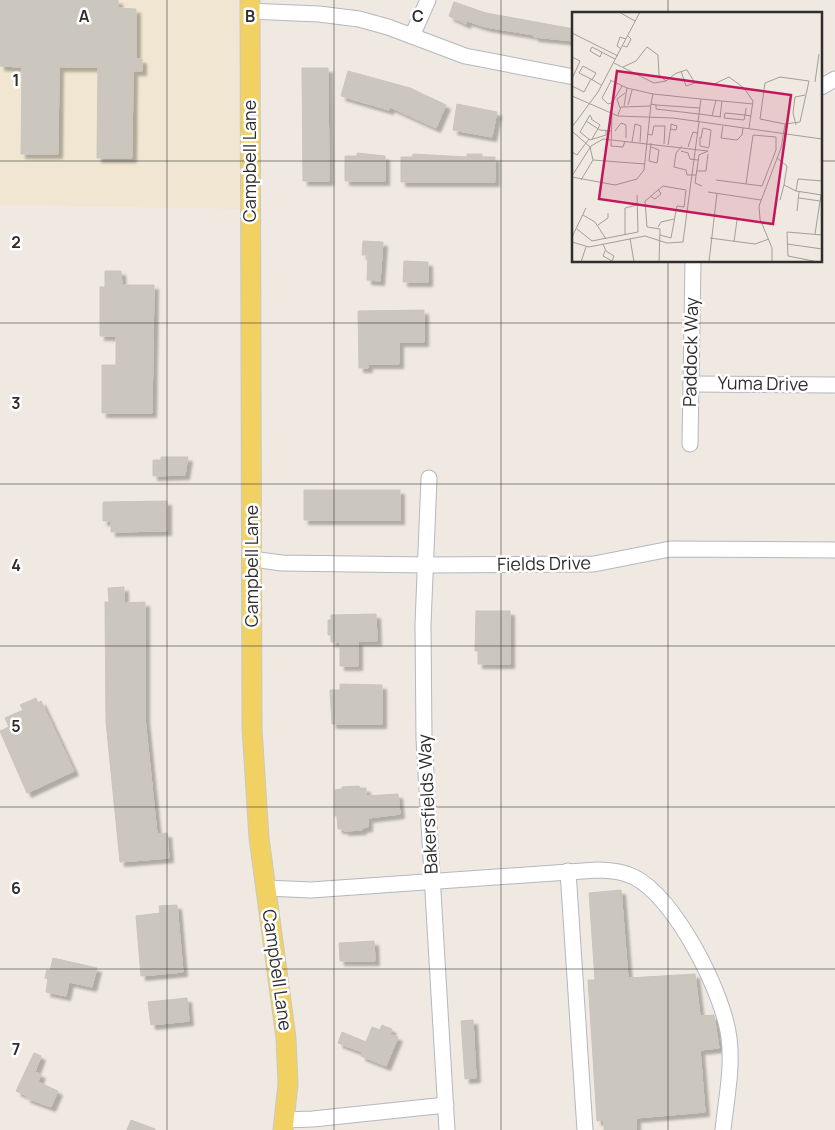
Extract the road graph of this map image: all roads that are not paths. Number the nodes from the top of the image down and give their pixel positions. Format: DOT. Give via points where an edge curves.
graph roads {
  1 [pos="428,0"];
  2 [pos="250,5"];
  3 [pos="412,36"];
  4 [pos="572,78"];
  5 [pos="835,79"];
  6 [pos="822,86"];
  7 [pos="692,262"];
  8 [pos="691,384"];
  9 [pos="835,385"];
  10 [pos="690,444"];
  11 [pos="429,478"];
  12 [pos="835,550"];
  13 [pos="252,559"];
  14 [pos="425,565"];
  15 [pos="568,872"];
  16 [pos="432,881"];
  17 [pos="266,888"];
  18 [pos="446,1105"];
  19 [pos="284,1125"];
  20 [pos="447,1130"];
  21 [pos="586,1130"];
  22 [pos="723,1130"];
  1 -- 3 [label="street"];
  2 -- 3 [label="street" via="345,17"];
  2 -- 13 [label="main road, Campbell Lane"];
  3 -- 4 [label="street" via="465,56"];
  5 -- 6 [label="street"];
  7 -- 8 [label="street, Paddock Way"];
  8 -- 9 [label="street, Yuma Drive"];
  8 -- 10 [label="street, Paddock Way"];
  11 -- 14 [label="street, Bakersfields Way"];
  12 -- 14 [label="street, Fields Drive" via="670,550 594,564"];
  13 -- 14 [label="street, Fields Drive" via="282,563"];
  13 -- 17 [label="main road, Campbell Lane" via="254,789"];
  14 -- 16 [label="street, Bakersfields Way" via="423,700"];
  15 -- 16 [label="street"];
  15 -- 21 [label="street"];
  15 -- 22 [label="street" via="616,871 636,877 661,900 691,942 710,979 728,1030 730,1066"];
  16 -- 17 [label="street" via="303,890"];
  16 -- 18 [label="street, Bakersfields Way"];
  17 -- 19 [label="main road, Campbell Lane" via="286,1038 288,1084"];
  18 -- 19 [label="street"];
  18 -- 20 [label="street, Bakersfields Way"];
}
